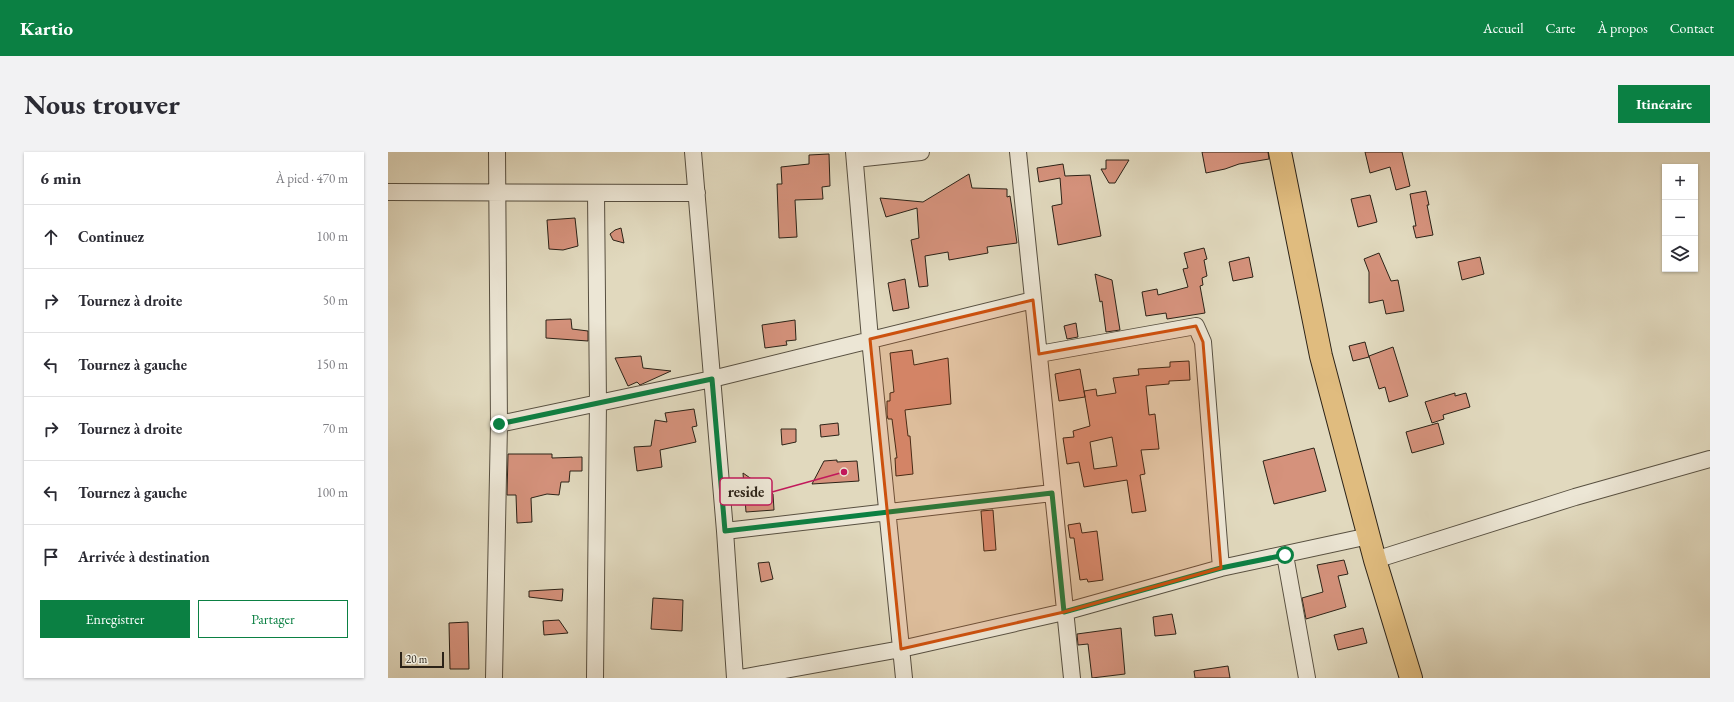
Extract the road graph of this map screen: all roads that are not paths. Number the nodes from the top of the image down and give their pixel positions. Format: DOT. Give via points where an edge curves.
graph roads {
  1 [pos="497,152"];
  2 [pos="693,152"];
  3 [pos="921,152"];
  4 [pos="1018,152"];
  5 [pos="1280,152"];
  6 [pos="855,156"];
  7 [pos="388,192"];
  8 [pos="498,193"];
  9 [pos="596,193"];
  10 [pos="697,193"];
  11 [pos="1033,300"];
  12 [pos="870,339"];
  13 [pos="1039,354"];
  14 [pos="712,379"];
  15 [pos="598,403"];
  16 [pos="499,424"];
  17 [pos="1710,459"];
  18 [pos="1052,493"];
  19 [pos="886,513"];
  20 [pos="725,531"];
  21 [pos="1369,536"];
  22 [pos="1285,555"];
  23 [pos="1375,560"];
  24 [pos="1221,568"];
  25 [pos="1064,612"];
  26 [pos="901,649"];
  27 [pos="494,678"];
  28 [pos="595,678"];
  29 [pos="735,678"];
  30 [pos="740,678"];
  31 [pos="904,678"];
  32 [pos="1072,678"];
  33 [pos="1307,678"];
  34 [pos="1411,678"];
  1 -- 8 [label="street"];
  2 -- 10 [label="street"];
  3 -- 6 [label="street"];
  4 -- 11 [label="street"];
  5 -- 21 [label="highway" via="1322,356"];
  6 -- 12 [label="street"];
  7 -- 8 [label="street"];
  8 -- 9 [label="street"];
  8 -- 16 [label="street"];
  9 -- 10 [label="street"];
  9 -- 15 [label="street"];
  10 -- 14 [label="street"];
  11 -- 12 [label="street"];
  11 -- 13 [label="street"];
  12 -- 14 [label="street"];
  12 -- 19 [label="street"];
  13 -- 18 [label="street"];
  13 -- 24 [label="street" via="1196,326 1203,342"];
  14 -- 15 [label="street"];
  14 -- 20 [label="street"];
  15 -- 16 [label="street"];
  15 -- 28 [label="street"];
  16 -- 27 [label="street"];
  17 -- 23 [label="street" via="1575,497"];
  18 -- 19 [label="street"];
  18 -- 25 [label="street"];
  19 -- 20 [label="street"];
  19 -- 26 [label="street"];
  20 -- 29 [label="street"];
  21 -- 22 [label="street"];
  21 -- 23 [label="highway"];
  22 -- 24 [label="street"];
  22 -- 33 [label="street"];
  23 -- 34 [label="highway"];
  24 -- 25 [label="street"];
  25 -- 26 [label="street"];
  25 -- 32 [label="street"];
  26 -- 30 [label="street"];
  26 -- 31 [label="street"];
}
